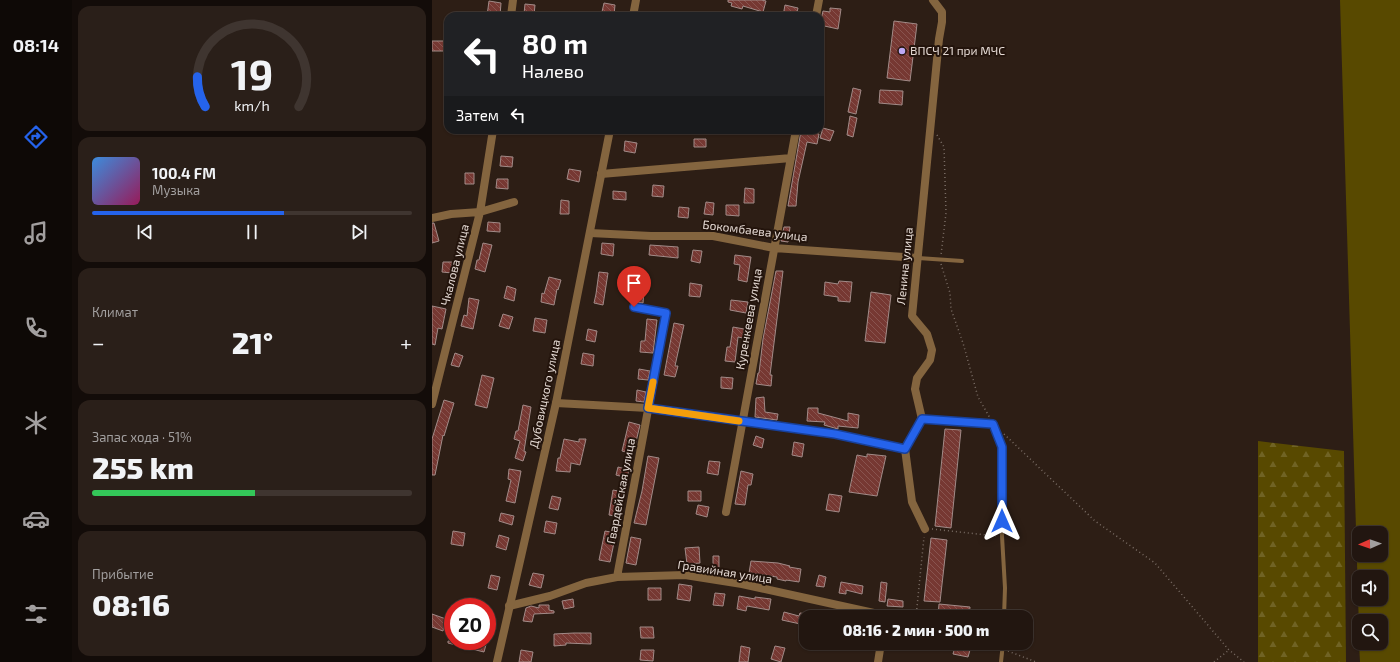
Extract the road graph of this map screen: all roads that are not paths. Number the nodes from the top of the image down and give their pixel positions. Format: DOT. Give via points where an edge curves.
graph roads {
  1 [pos="513,0"];
  2 [pos="636,0"];
  3 [pos="819,0"];
  4 [pos="933,0"];
  5 [pos="512,12"];
  6 [pos="634,12"];
  7 [pos="817,12"];
  8 [pos="492,134"];
  9 [pos="609,134"];
  10 [pos="795,134"];
  11 [pos="791,158"];
  12 [pos="601,174"];
  13 [pos="514,202"];
  14 [pos="480,212"];
  15 [pos="432,218"];
  16 [pos="590,233"];
  17 [pos="774,248"];
  18 [pos="918,258"];
  19 [pos="962,261"];
  20 [pos="634,307"];
  21 [pos="556,403"];
  22 [pos="432,404"];
  23 [pos="648,408"];
  24 [pos="922,419"];
  25 [pos="743,422"];
  26 [pos="905,449"];
  27 [pos="726,512"];
  28 [pos="925,529"];
  29 [pos="617,577"];
  30 [pos="509,606"];
  31 [pos="860,610"];
  32 [pos="1004,610"];
  33 [pos="880,650"];
  34 [pos="1002,650"];
  35 [pos="497,662"];
  36 [pos="878,662"];
  37 [pos="1001,662"];
  1 -- 5 [label="street"];
  2 -- 6 [label="street"];
  3 -- 7 [label="street"];
  4 -- 18 [label="street, Ленина улица" via="942,12"];
  8 -- 14 [label="street, Чкалова улица"];
  9 -- 12 [label="street, Дубовицкого улица"];
  10 -- 11 [label="street, Куренкеева улица"];
  11 -- 12 [label="street"];
  11 -- 17 [label="street, Куренкеева улица"];
  12 -- 16 [label="street, Дубовицкого улица"];
  13 -- 14 [label="street"];
  14 -- 15 [label="street"];
  14 -- 22 [label="street, Чкалова улица"];
  16 -- 17 [label="street, Бокомбаева улица" via="713,236"];
  16 -- 21 [label="street, Дубовицкого улица"];
  17 -- 18 [label="street, Бокомбаева улица"];
  17 -- 25 [label="street, Куренкеева улица"];
  18 -- 19 [label="lane"];
  18 -- 24 [label="street, Ленина улица" via="912,316 927,334 932,350 930,360 917,378 915,389"];
  20 -- 23 [label="street, Гвардейская улица" via="666,313"];
  21 -- 23 [label="street"];
  21 -- 30 [label="street, Дубовицкого улица"];
  23 -- 25 [label="street"];
  23 -- 29 [label="street, Гвардейская улица"];
  24 -- 26 [label="street"];
  24 -- 32 [label="lane" via="993,424 1002,447"];
  25 -- 26 [label="street" via="835,434"];
  25 -- 27 [label="street, Куренкеева улица"];
  26 -- 28 [label="street" via="912,502"];
  29 -- 30 [label="street, Гравийная улица" via="586,583 550,596"];
  29 -- 31 [label="street, Гравийная улица" via="685,575"];
  30 -- 35 [label="street, Дубовицкого улица"];
  33 -- 36 [label="street"];
  34 -- 37 [label="lane"];
}
